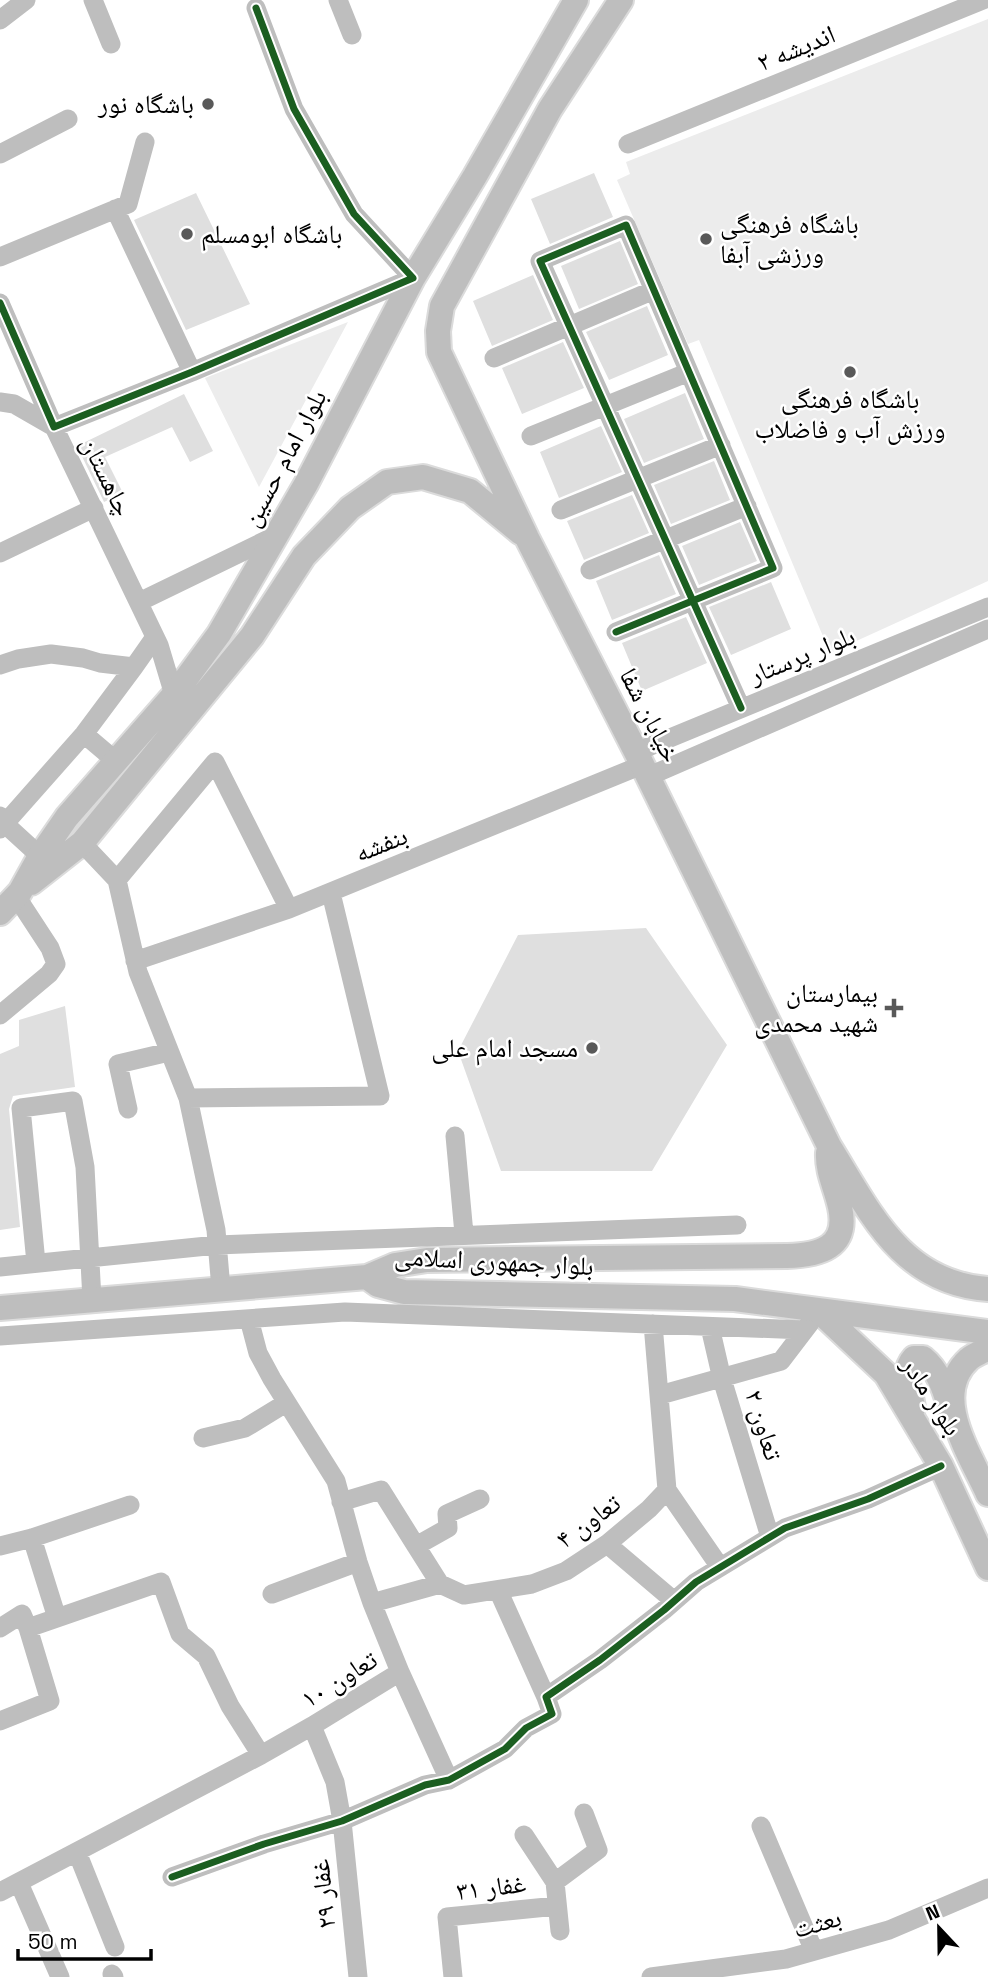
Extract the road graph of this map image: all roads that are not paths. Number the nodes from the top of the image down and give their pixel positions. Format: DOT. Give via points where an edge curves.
graph roads {
  1 [pos="26,0"];
  2 [pos="93,0"];
  3 [pos="338,0"];
  4 [pos="576,0"];
  5 [pos="621,0"];
  6 [pos="984,0"];
  7 [pos="256,8"];
  8 [pos="0,20"];
  9 [pos="352,35"];
  10 [pos="111,44"];
  11 [pos="68,119"];
  12 [pos="145,142"];
  13 [pos="628,144"];
  14 [pos="0,154"];
  15 [pos="115,209"];
  16 [pos="0,257"];
  17 [pos="413,278"];
  18 [pos="654,290"];
  19 [pos="1,308"];
  20 [pos="569,326"];
  21 [pos="494,358"];
  22 [pos="192,372"];
  23 [pos="689,372"];
  24 [pos="5,405"];
  25 [pos="605,406"];
  26 [pos="54,427"];
  27 [pos="531,436"];
  28 [pos="721,445"];
  29 [pos="638,479"];
  30 [pos="747,506"];
  31 [pos="94,508"];
  32 [pos="561,510"];
  33 [pos="277,535"];
  34 [pos="527,538"];
  35 [pos="665,541"];
  36 [pos="0,553"];
  37 [pos="590,570"];
  38 [pos="139,601"];
  39 [pos="692,601"];
  40 [pos="988,607"];
  41 [pos="988,629"];
  42 [pos="616,632"];
  43 [pos="155,637"];
  44 [pos="0,665"];
  45 [pos="134,667"];
  46 [pos="174,695"];
  47 [pos="741,708"];
  48 [pos="83,734"];
  49 [pos="117,762"];
  50 [pos="641,764"];
  51 [pos="2,823"];
  52 [pos="82,843"];
  53 [pos="40,856"];
  54 [pos="117,880"];
  55 [pos="331,893"];
  56 [pos="12,900"];
  57 [pos="289,909"];
  58 [pos="135,961"];
  59 [pos="0,1014"];
  60 [pos="169,1052"];
  61 [pos="188,1098"];
  62 [pos="128,1109"];
  63 [pos="455,1136"];
  64 [pos="829,1146"];
  65 [pos="737,1225"];
  66 [pos="464,1234"];
  67 [pos="217,1245"];
  68 [pos="427,1248"];
  69 [pos="88,1258"];
  70 [pos="36,1264"];
  71 [pos="0,1267"];
  72 [pos="367,1277"];
  73 [pos="221,1289"];
  74 [pos="988,1289"];
  75 [pos="92,1300"];
  76 [pos="0,1308"];
  77 [pos="249,1319"];
  78 [pos="812,1321"];
  79 [pos="653,1324"];
  80 [pos="710,1327"];
  81 [pos="988,1332"];
  82 [pos="0,1336"];
  83 [pos="988,1348"];
  84 [pos="722,1379"];
  85 [pos="660,1395"];
  86 [pos="286,1403"];
  87 [pos="953,1415"];
  88 [pos="914,1421"];
  89 [pos="203,1438"];
  90 [pos="941,1466"];
  91 [pos="667,1490"];
  92 [pos="988,1494"];
  93 [pos="480,1499"];
  94 [pos="341,1502"];
  95 [pos="130,1505"];
  96 [pos="770,1537"];
  97 [pos="32,1538"];
  98 [pos="607,1544"];
  99 [pos="0,1546"];
  100 [pos="416,1546"];
  101 [pos="358,1562"];
  102 [pos="720,1567"];
  103 [pos="988,1568"];
  104 [pos="440,1584"];
  105 [pos="498,1590"];
  106 [pos="272,1594"];
  107 [pos="673,1600"];
  108 [pos="372,1603"];
  109 [pos="57,1618"];
  110 [pos="0,1628"];
  111 [pos="28,1628"];
  112 [pos="400,1672"];
  113 [pos="546,1697"];
  114 [pos="0,1721"];
  115 [pos="312,1726"];
  116 [pos="261,1755"];
  117 [pos="449,1780"];
  118 [pos="584,1813"];
  119 [pos="342,1821"];
  120 [pos="761,1826"];
  121 [pos="524,1835"];
  122 [pos="77,1852"];
  123 [pos="172,1877"];
  124 [pos="555,1882"];
  125 [pos="19,1883"];
  126 [pos="988,1888"];
  127 [pos="0,1892"];
  128 [pos="557,1906"];
  129 [pos="560,1931"];
  130 [pos="116,1947"];
  131 [pos="814,1951"];
  132 [pos="60,1977"];
  133 [pos="358,1977"];
  134 [pos="453,1977"];
  135 [pos="652,1977"];
  1 -- 8 [label="street"];
  2 -- 10 [label="street"];
  3 -- 9 [label="street"];
  4 -- 17 [label="main road, بلوار امام حسین"];
  5 -- 34 [label="main road, خیابان شفا" via="550,109 442,306 439,352"];
  6 -- 13 [label="street, اندیشه ۲"];
  7 -- 17 [label="street" via="294,109 354,214"];
  11 -- 14 [label="street"];
  12 -- 15 [label="street" via="128,204"];
  15 -- 16 [label="street"];
  15 -- 22 [label="street"];
  17 -- 22 [label="street"];
  17 -- 33 [label="main road, بلوار امام حسین"];
  18 -- 20 [label="street"];
  18 -- 20 [label="street" via="626,225 540,261"];
  18 -- 23 [label="street"];
  19 -- 26 [label="street"];
  20 -- 21 [label="street"];
  20 -- 25 [label="street"];
  22 -- 26 [label="street"];
  23 -- 25 [label="street"];
  23 -- 28 [label="street"];
  24 -- 26 [label="street, چاهستان"];
  25 -- 27 [label="street"];
  25 -- 29 [label="street"];
  26 -- 31 [label="street, چاهستان"];
  28 -- 29 [label="street"];
  28 -- 30 [label="street"];
  29 -- 32 [label="street"];
  29 -- 35 [label="street"];
  30 -- 35 [label="street"];
  30 -- 39 [label="street" via="774,568"];
  31 -- 36 [label="street"];
  31 -- 38 [label="street, چاهستان"];
  33 -- 38 [label="street"];
  33 -- 46 [label="main road, بلوار امام حسین" via="219,634"];
  34 -- 50 [label="main road, خیابان شفا"];
  34 -- 52 [label="main road" via="470,491 424,477 387,482 350,508 304,556 252,636"];
  35 -- 37 [label="street"];
  35 -- 39 [label="street"];
  38 -- 43 [label="street, چاهستان"];
  39 -- 42 [label="street"];
  39 -- 47 [label="street"];
  40 -- 47 [label="street, بلوار پرستار"];
  41 -- 50 [label="street, بلوار پرستار"];
  43 -- 45 [label="street"];
  43 -- 46 [label="street, چاهستان"];
  44 -- 45 [label="street" via="51,654"];
  45 -- 48 [label="street"];
  46 -- 49 [label="main road, بلوار امام حسین"];
  47 -- 50 [label="street, بلوار پرستار"];
  48 -- 49 [label="street"];
  48 -- 51 [label="street"];
  49 -- 53 [label="main road, بلوار امام حسین" via="67,817"];
  50 -- 55 [label="street, بنفشه"];
  50 -- 64 [label="main road, خیابان شفا"];
  51 -- 53 [label="street"];
  52 -- 54 [label="street"];
  52 -- 56 [label="main road"];
  53 -- 56 [label="main road, بلوار امام حسین"];
  54 -- 57 [label="street" via="215,762"];
  54 -- 58 [label="street"];
  55 -- 57 [label="street, بنفشه"];
  55 -- 61 [label="street" via="380,1096"];
  56 -- 59 [label="street" via="50,948 56,964"];
  57 -- 58 [label="street, بنفشه"];
  58 -- 60 [label="street"];
  60 -- 61 [label="street"];
  60 -- 62 [label="street" via="118,1064"];
  61 -- 67 [label="street"];
  63 -- 66 [label="street"];
  64 -- 68 [label="main road" via="828,1168 841,1219 835,1238 821,1252 786,1256"];
  64 -- 74 [label="main road" via="905,1256 937,1279"];
  65 -- 66 [label="street"];
  66 -- 68 [label="street"];
  67 -- 68 [label="street"];
  67 -- 69 [label="street"];
  67 -- 73 [label="street"];
  68 -- 72 [label="main road"];
  69 -- 70 [label="street"];
  69 -- 70 [label="street" via="85,1167 73,1101 21,1108"];
  69 -- 75 [label="street"];
  70 -- 71 [label="street"];
  72 -- 73 [label="main road, بلوار جمهوری اسلامی"];
  72 -- 78 [label="main road, بلوار جمهوری اسلامی" via="404,1292 735,1299"];
  73 -- 75 [label="main road, بلوار جمهوری اسلامی"];
  75 -- 76 [label="main road, بلوار جمهوری اسلامی"];
  77 -- 79 [label="street" via="345,1312"];
  77 -- 82 [label="street"];
  77 -- 86 [label="street, تعاون ۱۰" via="258,1353"];
  78 -- 80 [label="street"];
  78 -- 81 [label="main road, بلوار جمهوری اسلامی"];
  78 -- 84 [label="street" via="781,1361"];
  78 -- 88 [label="main road, بلوار مادر" via="886,1374"];
  79 -- 80 [label="street"];
  79 -- 85 [label="street"];
  80 -- 84 [label="street, تعاون ۲"];
  83 -- 87 [label="main road, بلوار مادر" via="957,1375"];
  84 -- 85 [label="street"];
  84 -- 96 [label="street, تعاون ۲"];
  85 -- 91 [label="street"];
  86 -- 89 [label="street" via="245,1428"];
  86 -- 94 [label="street, تعاون ۱۰" via="336,1481"];
  87 -- 88 [label="main road" via="932,1365 914,1358 907,1373"];
  87 -- 92 [label="main road, بلوار مادر"];
  88 -- 90 [label="main road, بلوار مادر"];
  90 -- 96 [label="street"];
  90 -- 103 [label="main road, بلوار مادر"];
  91 -- 98 [label="street, تعاون ۴"];
  91 -- 102 [label="street"];
  93 -- 100 [label="street" via="447,1514 448,1528"];
  94 -- 100 [label="street" via="381,1490"];
  94 -- 101 [label="street, تعاون ۱۰"];
  95 -- 97 [label="street"];
  96 -- 102 [label="street"];
  97 -- 99 [label="street"];
  97 -- 109 [label="street"];
  98 -- 105 [label="street, تعاون ۴" via="566,1571"];
  98 -- 107 [label="street"];
  100 -- 104 [label="street"];
  101 -- 106 [label="street"];
  101 -- 108 [label="street, تعاون ۱۰"];
  102 -- 107 [label="street"];
  104 -- 105 [label="street, تعاون ۴" via="464,1595"];
  104 -- 108 [label="street"];
  105 -- 113 [label="street"];
  107 -- 113 [label="street"];
  108 -- 112 [label="street, تعاون ۱۰"];
  109 -- 111 [label="street"];
  109 -- 116 [label="street" via="162,1582 180,1634 206,1656"];
  110 -- 111 [label="street" via="22,1614"];
  111 -- 114 [label="street" via="50,1701"];
  112 -- 115 [label="street, تعاون ۱۰"];
  112 -- 117 [label="street"];
  113 -- 117 [label="street" via="552,1714 526,1728 505,1749"];
  115 -- 116 [label="street, تعاون ۱۰"];
  115 -- 119 [label="street, غفار ۲۹" via="335,1782"];
  116 -- 122 [label="street, تعاون ۱۰"];
  117 -- 119 [label="street" via="425,1785"];
  118 -- 124 [label="street" via="598,1850"];
  119 -- 123 [label="street"];
  119 -- 133 [label="street, غفار ۲۹"];
  120 -- 131 [label="street"];
  121 -- 124 [label="street"];
  122 -- 125 [label="street, تعاون ۱۰"];
  122 -- 130 [label="street"];
  124 -- 128 [label="street"];
  125 -- 127 [label="street, تعاون ۱۰"];
  125 -- 132 [label="street"];
  126 -- 131 [label="street, بعثت" via="889,1930"];
  128 -- 129 [label="street"];
  128 -- 134 [label="street, غفار ۳۱" via="447,1917"];
  131 -- 135 [label="street, بعثت"];
}
